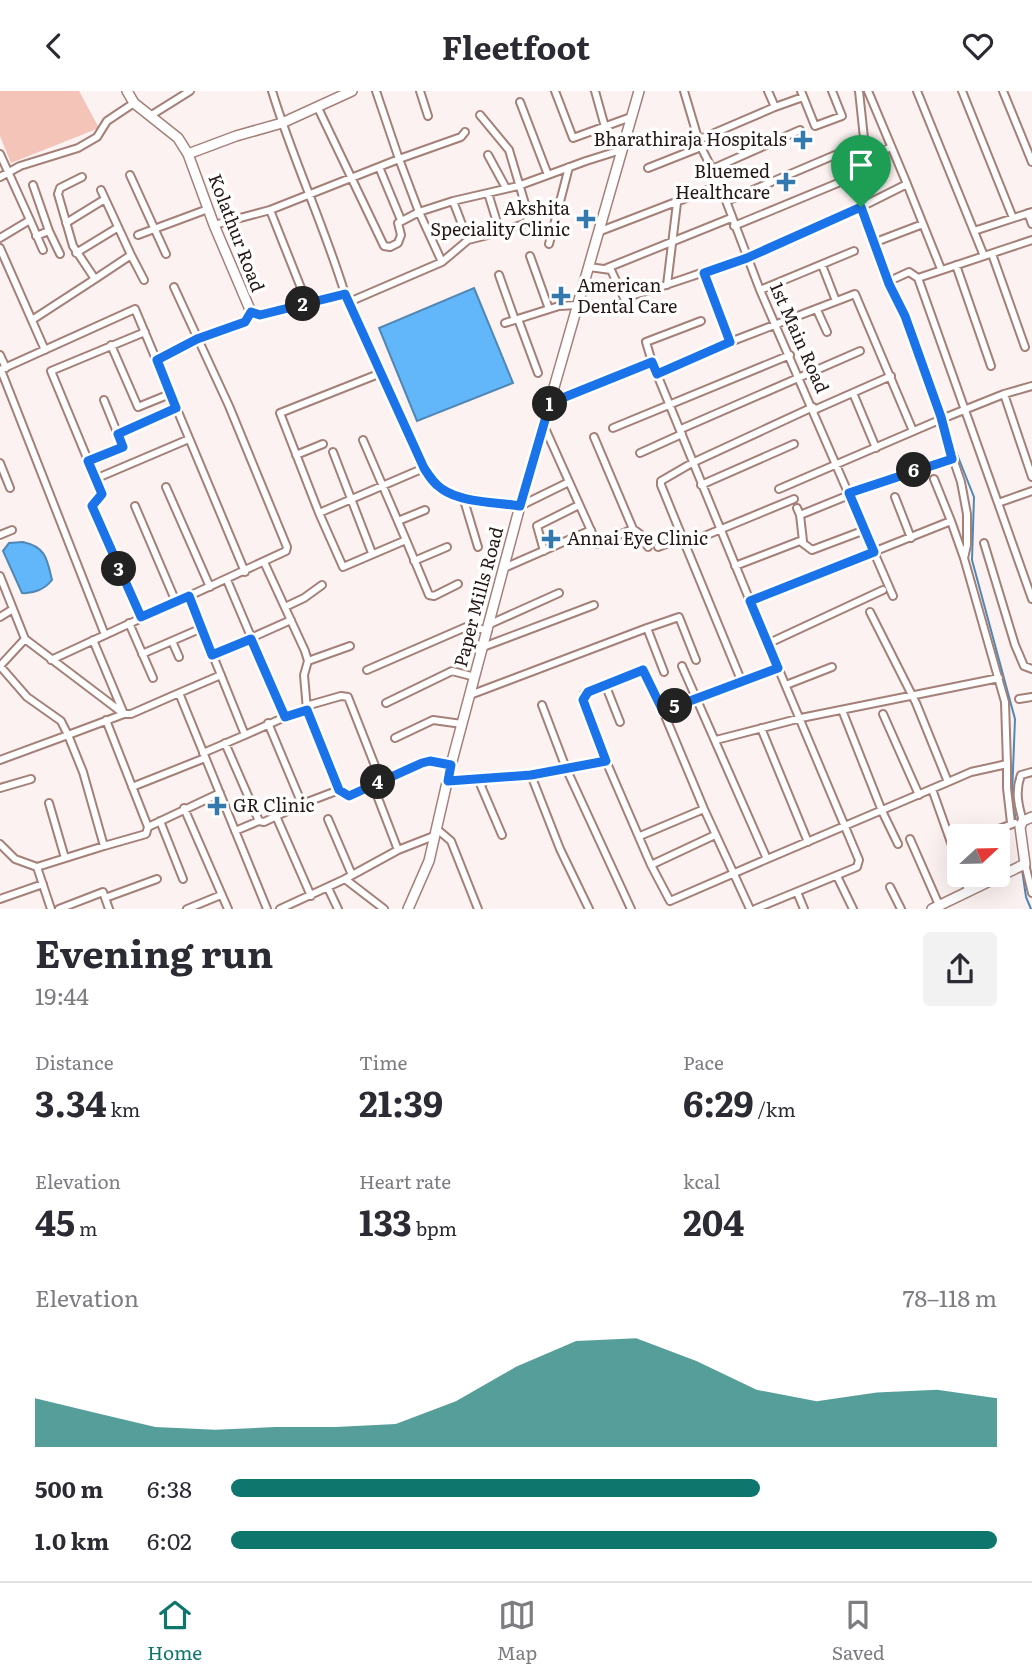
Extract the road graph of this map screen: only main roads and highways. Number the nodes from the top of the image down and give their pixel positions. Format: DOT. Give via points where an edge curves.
graph roads {
  1 [pos="127,91"];
  2 [pos="352,91"];
  3 [pos="639,91"];
  4 [pos="188,154"];
  5 [pos="520,506"];
  6 [pos="1020,822"];
  7 [pos="936,907"];
  8 [pos="408,909"];
  1 -- 4 [label="main road, Kolathur Road" via="134,103 178,138"];
  2 -- 4 [label="main road" via="282,123"];
  3 -- 5 [label="main road, Paper Mills Road"];
  4 -- 5 [label="main road, Kolathur Road" via="251,312 260,315 347,298 424,468 436,484 463,497"];
  5 -- 8 [label="main road, Paper Mills Road" via="429,861"];
  6 -- 7 [label="main road" via="1023,865"];
}
